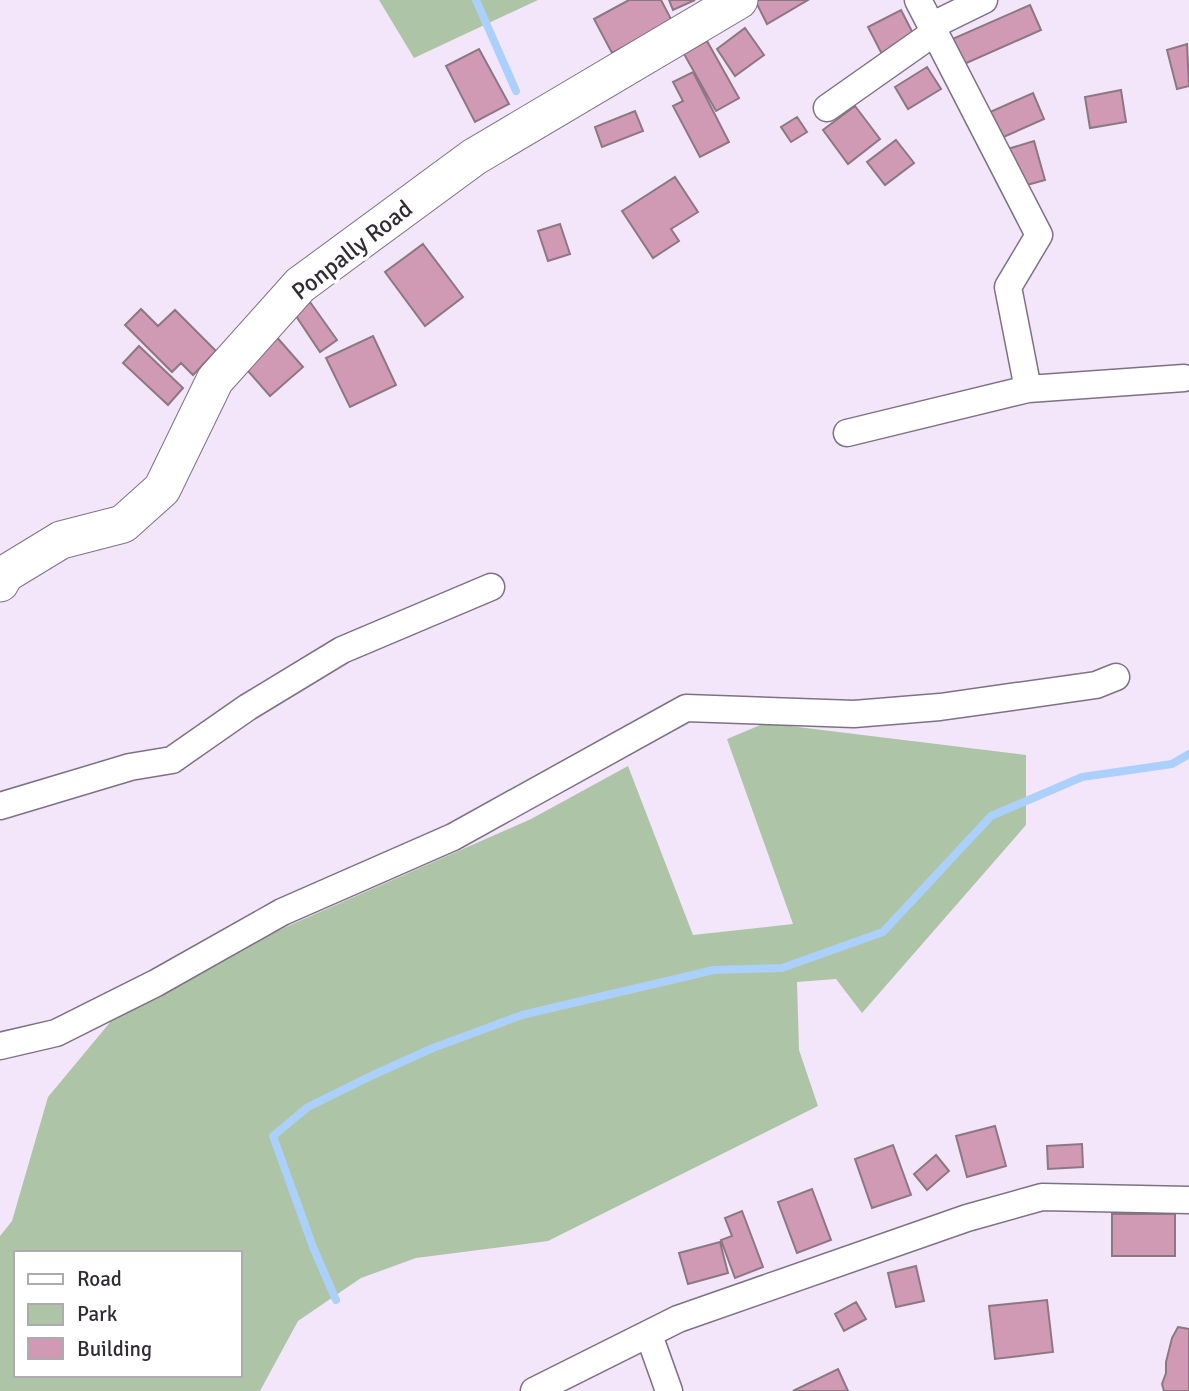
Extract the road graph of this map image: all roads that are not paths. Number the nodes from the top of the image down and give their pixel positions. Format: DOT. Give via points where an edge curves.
graph roads {
  1 [pos="739,0"];
  2 [pos="918,0"];
  3 [pos="984,0"];
  4 [pos="933,29"];
  5 [pos="827,108"];
  6 [pos="1184,378"];
  7 [pos="1028,389"];
  8 [pos="846,433"];
  9 [pos="0,583"];
  10 [pos="491,587"];
  11 [pos="1116,677"];
  12 [pos="0,806"];
  13 [pos="0,1046"];
  14 [pos="1189,1200"];
  15 [pos="649,1335"];
  16 [pos="534,1391"];
  17 [pos="669,1391"];
  1 -- 9 [label="main road, Ponpally Road" via="474,157 300,285 215,380 162,489 123,524 61,540 5,575"];
  2 -- 4 [label="street"];
  3 -- 4 [label="street"];
  4 -- 5 [label="street"];
  4 -- 7 [label="street" via="1039,235 1008,287"];
  6 -- 7 [label="street"];
  7 -- 8 [label="street"];
  10 -- 12 [label="street" via="342,650 172,760 130,767"];
  11 -- 13 [label="street" via="1070,689 854,714 686,708 453,836 282,912 56,1033"];
  14 -- 15 [label="street" via="1042,1197 967,1217 678,1319"];
  15 -- 16 [label="street"];
  15 -- 17 [label="street"];
}
